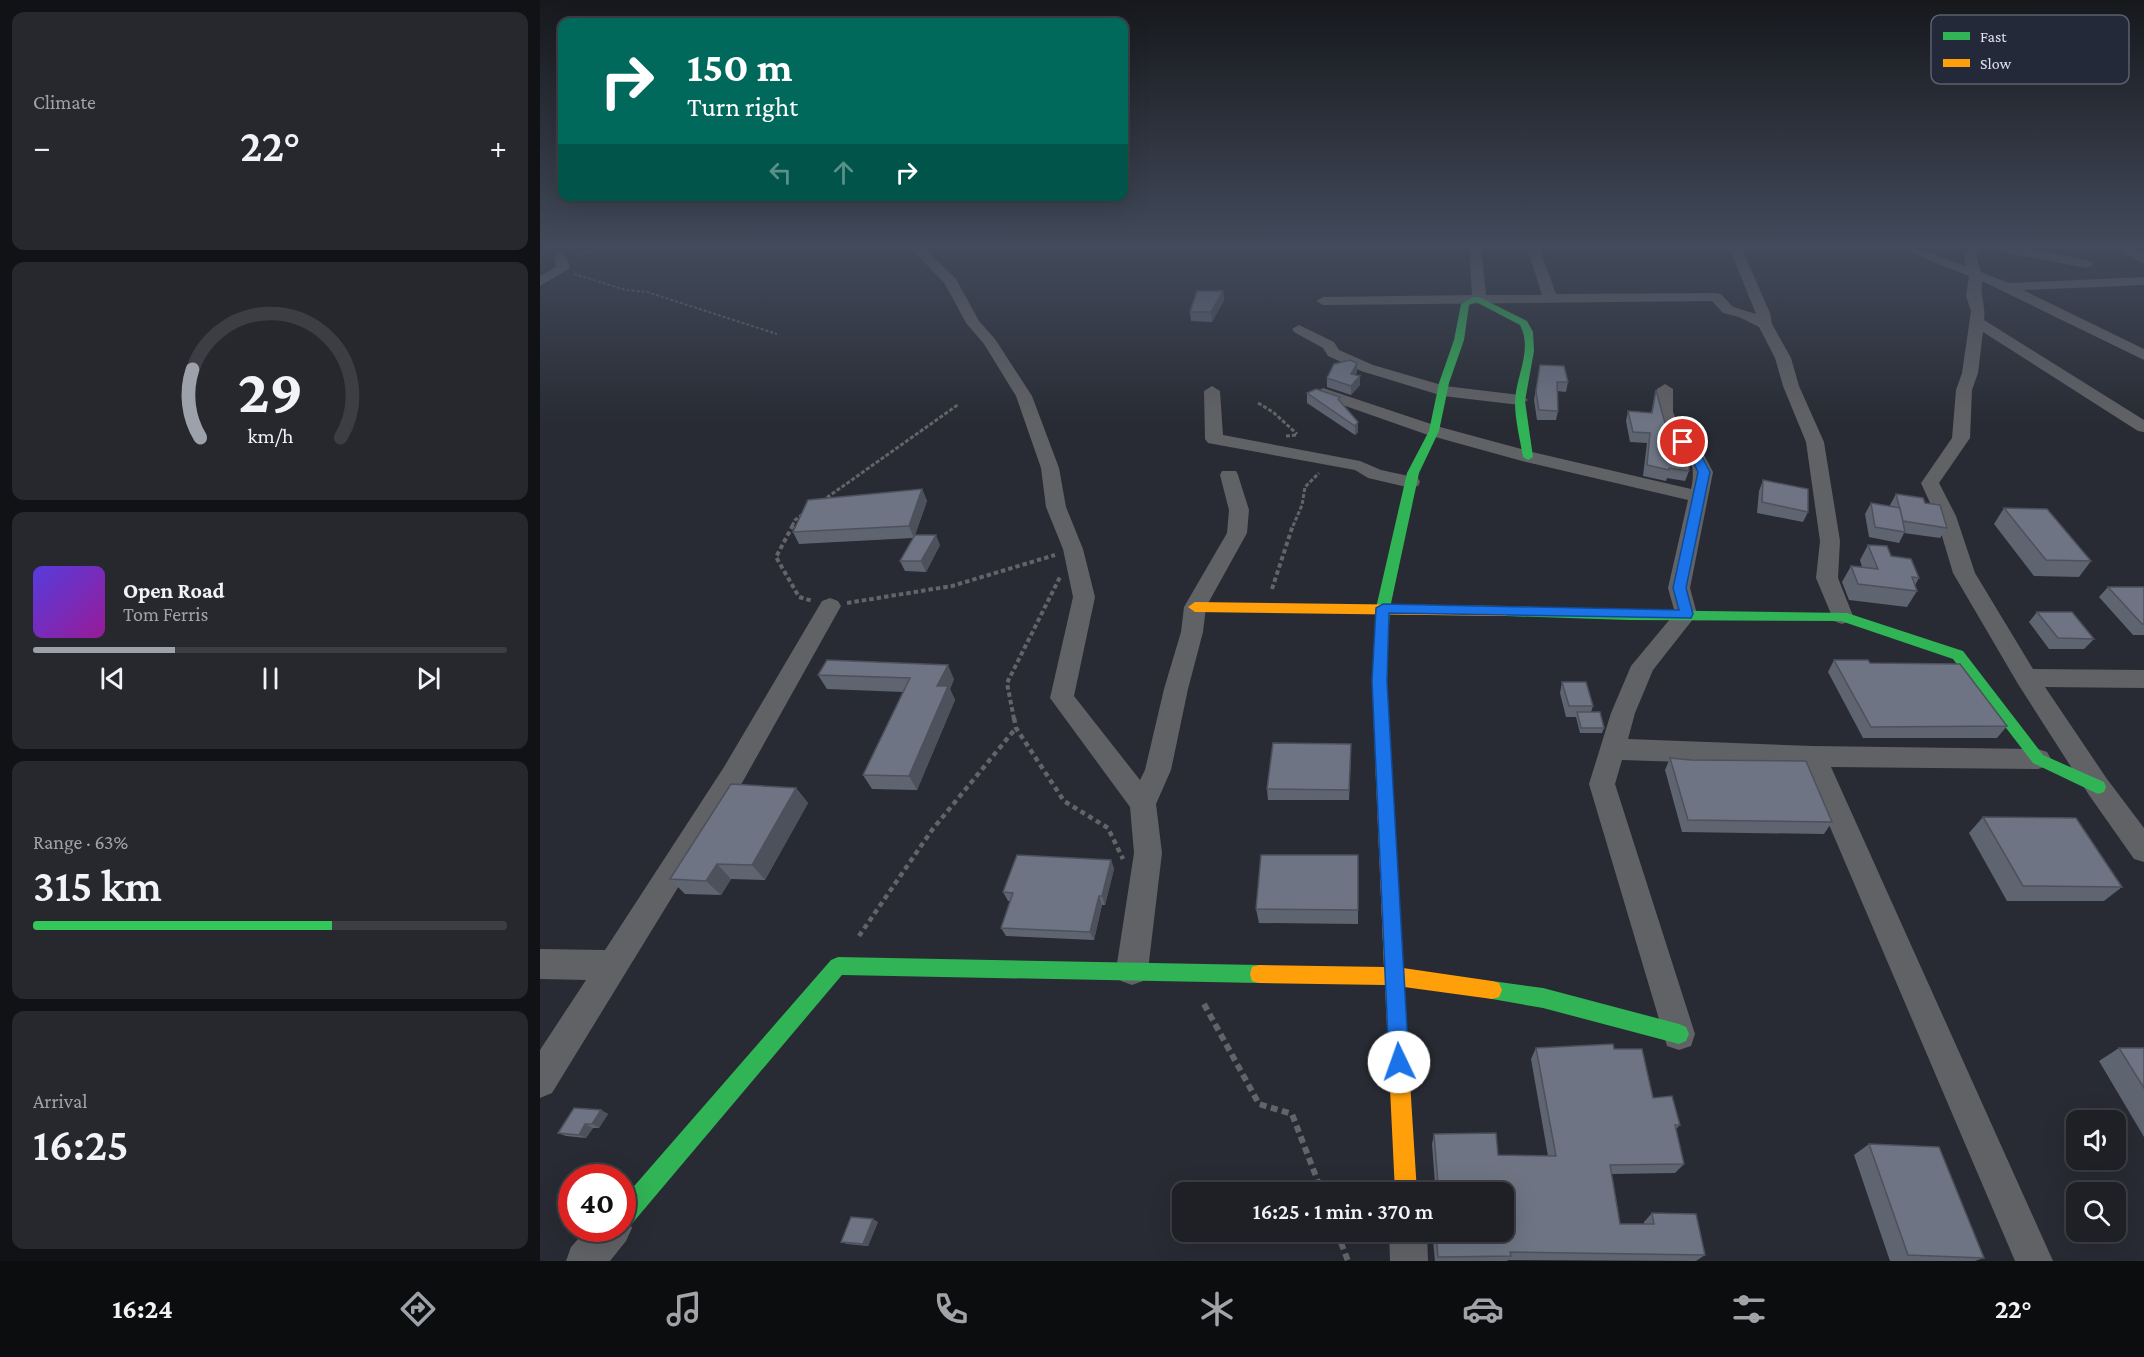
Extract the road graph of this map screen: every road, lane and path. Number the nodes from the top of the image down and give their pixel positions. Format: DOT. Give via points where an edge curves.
graph roads {
  1 [pos="690,306"];
  2 [pos="964,306"];
  3 [pos="1465,306"];
  4 [pos="1490,306"];
  5 [pos="1724,306"];
  6 [pos="1761,306"];
  7 [pos="1976,306"];
  8 [pos="2041,306"];
  9 [pos="1976,321"];
  10 [pos="1766,324"];
  11 [pos="1299,328"];
  12 [pos="777,334"];
  13 [pos="2144,355"];
  14 [pos="1665,389"];
  15 [pos="1212,391"];
  16 [pos="1443,391"];
  17 [pos="1323,393"];
  18 [pos="1520,400"];
  19 [pos="1258,403"];
  20 [pos="959,404"];
  21 [pos="2144,427"];
  22 [pos="1434,431"];
  23 [pos="1297,435"];
  24 [pos="1528,457"];
  25 [pos="1328,462"];
  26 [pos="1229,475"];
  27 [pos="1411,482"];
  28 [pos="1700,497"];
  29 [pos="814,507"];
  30 [pos="805,513"];
  31 [pos="1073,549"];
  32 [pos="830,606"];
  33 [pos="1195,606"];
  34 [pos="1266,606"];
  35 [pos="1383,608"];
  36 [pos="1686,614"];
  37 [pos="1842,616"];
  38 [pos="2026,678"];
  39 [pos="2144,679"];
  40 [pos="1016,728"];
  41 [pos="1612,749"];
  42 [pos="1813,756"];
  43 [pos="2038,759"];
  44 [pos="2098,787"];
  45 [pos="1143,804"];
  46 [pos="2144,850"];
  47 [pos="1127,866"];
  48 [pos="540,964"];
  49 [pos="612,965"];
  50 [pos="838,966"];
  51 [pos="1132,970"];
  52 [pos="1186,971"];
  53 [pos="1395,976"];
  54 [pos="1679,1034"];
  55 [pos="540,1081"];
  56 [pos="1318,1182"];
  57 [pos="1405,1182"];
  58 [pos="636,1202"];
  59 [pos="601,1242"];
  60 [pos="1341,1242"];
  61 [pos="1408,1242"];
  62 [pos="585,1261"];
  63 [pos="1348,1261"];
  64 [pos="1409,1261"];
  65 [pos="2034,1261"];
  1 -- 12 [label="path"];
  2 -- 31 [label="street" via="1024,396 1050,468 1056,507"];
  3 -- 16 [label="street"];
  4 -- 18 [label="street" via="1524,322 1529,330"];
  5 -- 10 [label="street"];
  6 -- 10 [label="street"];
  7 -- 9 [label="street"];
  8 -- 13 [label="street"];
  9 -- 21 [label="street"];
  9 -- 38 [label="street" via="1960,438 1930,483 1946,516 1964,573"];
  10 -- 37 [label="street" via="1815,442 1830,541 1827,578"];
  11 -- 16 [label="street" via="1342,357"];
  14 -- 28 [label="street" via="1665,412 1671,428 1696,455 1704,472"];
  15 -- 25 [label="street" via="1215,439"];
  16 -- 18 [label="street"];
  16 -- 22 [label="street"];
  17 -- 22 [label="street"];
  18 -- 24 [label="street"];
  19 -- 23 [label="path"];
  20 -- 29 [label="path"];
  22 -- 24 [label="street"];
  22 -- 27 [label="street"];
  24 -- 28 [label="street"];
  25 -- 27 [label="street" via="1360,466 1375,474"];
  25 -- 34 [label="path" via="1305,487"];
  26 -- 33 [label="street" via="1239,510 1237,533"];
  27 -- 35 [label="street"];
  28 -- 36 [label="street" via="1679,588"];
  30 -- 32 [label="path" via="795,520 776,557 799,597"];
  31 -- 32 [label="path" via="952,586"];
  31 -- 40 [label="path" via="1007,683"];
  31 -- 45 [label="street" via="1084,597 1062,698"];
  32 -- 49 [label="street" via="733,775"];
  33 -- 34 [label="street"];
  33 -- 45 [label="street" via="1158,770"];
  34 -- 35 [label="street"];
  35 -- 36 [label="street"];
  35 -- 53 [label="street" via="1379,681"];
  36 -- 37 [label="street"];
  36 -- 41 [label="street" via="1643,666"];
  37 -- 43 [label="street" via="1958,655"];
  38 -- 39 [label="street"];
  38 -- 44 [label="street"];
  40 -- 47 [label="path" via="1064,801 1108,828"];
  40 -- 50 [label="path" via="932,830"];
  41 -- 42 [label="street"];
  41 -- 54 [label="street" via="1602,784"];
  42 -- 43 [label="street"];
  42 -- 65 [label="street"];
  43 -- 44 [label="street"];
  44 -- 46 [label="street"];
  45 -- 51 [label="street" via="1149,853 1137,914"];
  48 -- 49 [label="street"];
  49 -- 55 [label="street"];
  50 -- 51 [label="street"];
  50 -- 58 [label="street"];
  51 -- 52 [label="street"];
  52 -- 53 [label="street"];
  52 -- 56 [label="path" via="1259,1104 1292,1113"];
  53 -- 54 [label="street" via="1543,998"];
  53 -- 57 [label="street"];
  59 -- 62 [label="street"];
  60 -- 63 [label="path"];
  61 -- 64 [label="street"];
}
